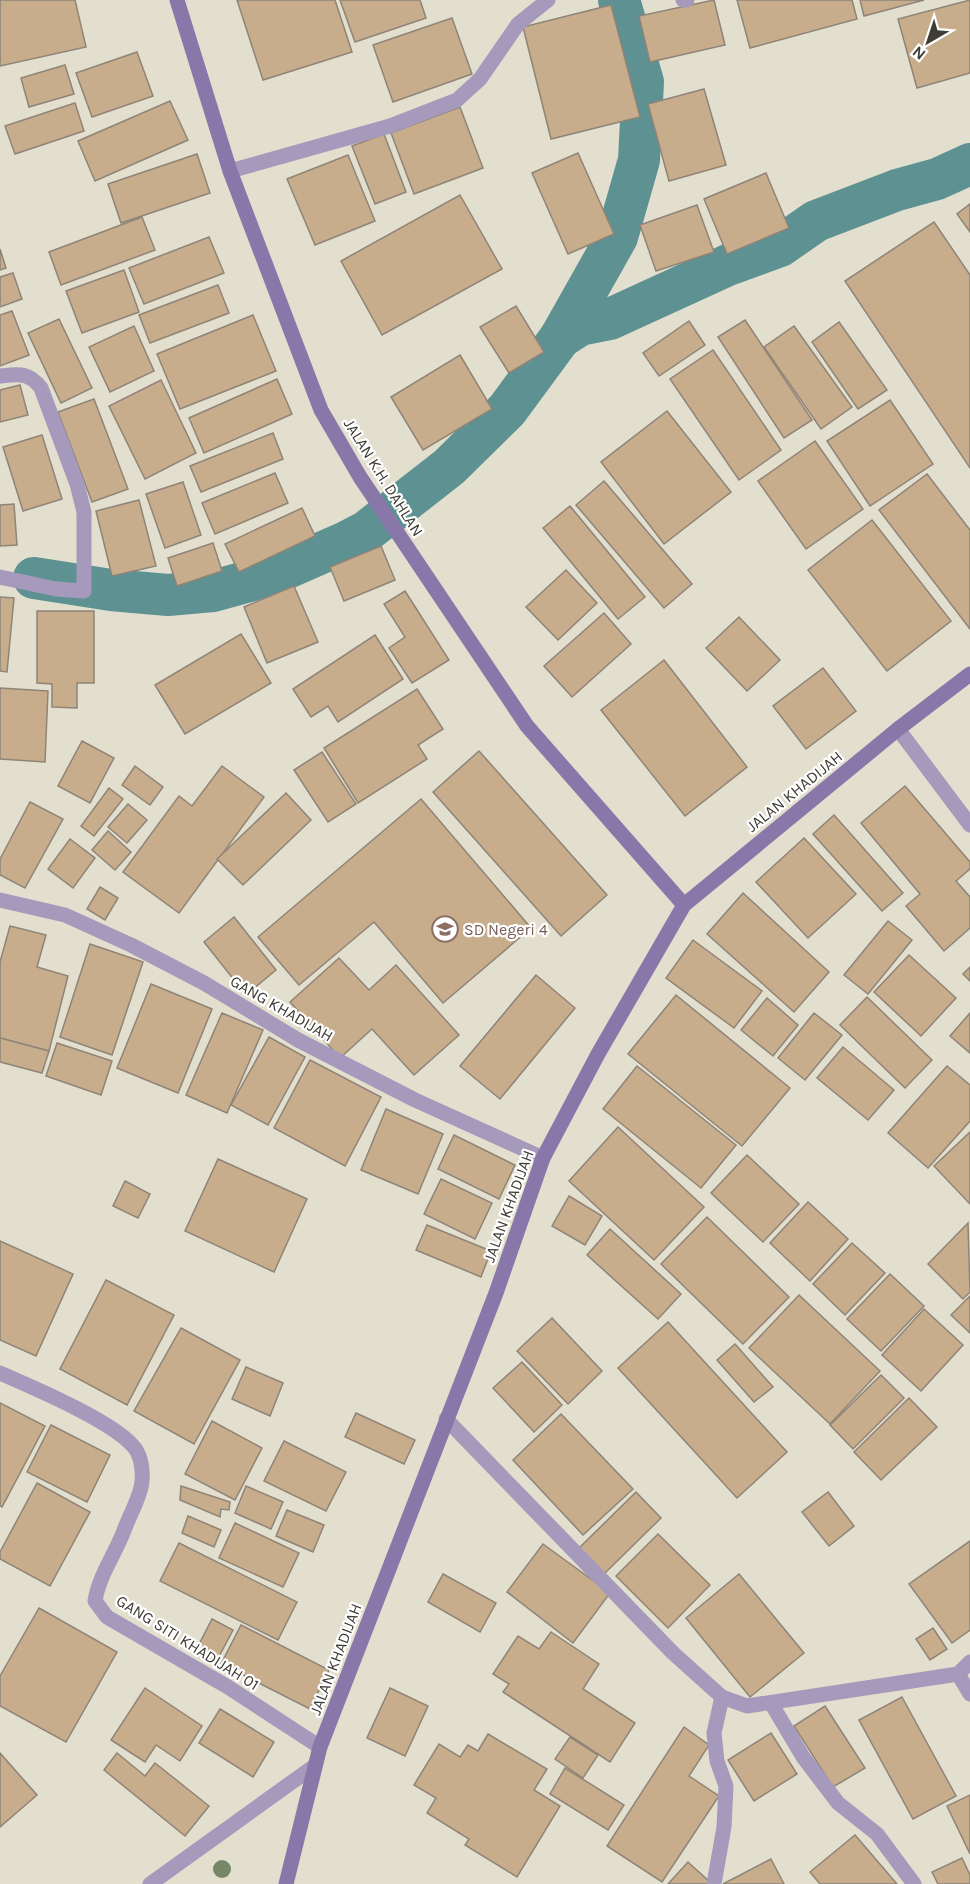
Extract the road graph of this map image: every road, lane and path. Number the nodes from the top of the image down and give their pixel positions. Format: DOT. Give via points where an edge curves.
graph roads {
  1 [pos="177,0"];
  2 [pos="548,0"];
  3 [pos="230,171"];
  4 [pos="0,376"];
  5 [pos="0,577"];
  6 [pos="970,674"];
  7 [pos="898,729"];
  8 [pos="970,825"];
  9 [pos="0,900"];
  10 [pos="684,905"];
  11 [pos="543,1158"];
  12 [pos="0,1373"];
  13 [pos="446,1419"];
  14 [pos="970,1662"];
  15 [pos="958,1674"];
  16 [pos="970,1694"];
  17 [pos="722,1697"];
  18 [pos="771,1703"];
  19 [pos="320,1747"];
  20 [pos="313,1767"];
  21 [pos="150,1884"];
  22 [pos="286,1884"];
  23 [pos="714,1884"];
  24 [pos="914,1884"];
  1 -- 3 [label="street, JALAN K.H. DAHLAN"];
  2 -- 3 [label="street" via="519,24 473,88 457,100 390,126"];
  3 -- 10 [label="street, JALAN K.H. DAHLAN" via="321,410 360,477 527,726"];
  4 -- 5 [label="street" via="26,374 41,388 84,512 84,585 56,589"];
  6 -- 7 [label="street, JALAN KHADIJAH"];
  7 -- 8 [label="street"];
  7 -- 10 [label="street, JALAN KHADIJAH"];
  9 -- 11 [label="street, GANG KHADIJAH" via="65,915 131,945 204,982 298,1040"];
  10 -- 11 [label="street, JALAN KHADIJAH"];
  11 -- 13 [label="street, JALAN KHADIJAH"];
  12 -- 19 [label="street, GANG SITI KHADIJAH 01" via="49,1395 123,1436 135,1447 142,1483 97,1588 95,1601 107,1617 228,1687"];
  13 -- 17 [label="street" via="673,1653"];
  13 -- 19 [label="street, JALAN KHADIJAH"];
  14 -- 15 [label="street"];
  15 -- 16 [label="street"];
  15 -- 18 [label="street"];
  17 -- 18 [label="street" via="747,1706"];
  17 -- 23 [label="street" via="714,1733 717,1761 726,1786"];
  18 -- 24 [label="street" via="802,1757 831,1794 877,1834"];
  19 -- 20 [label="street, JALAN KHADIJAH"];
  20 -- 21 [label="street"];
  20 -- 22 [label="street, JALAN KHADIJAH"];
}
